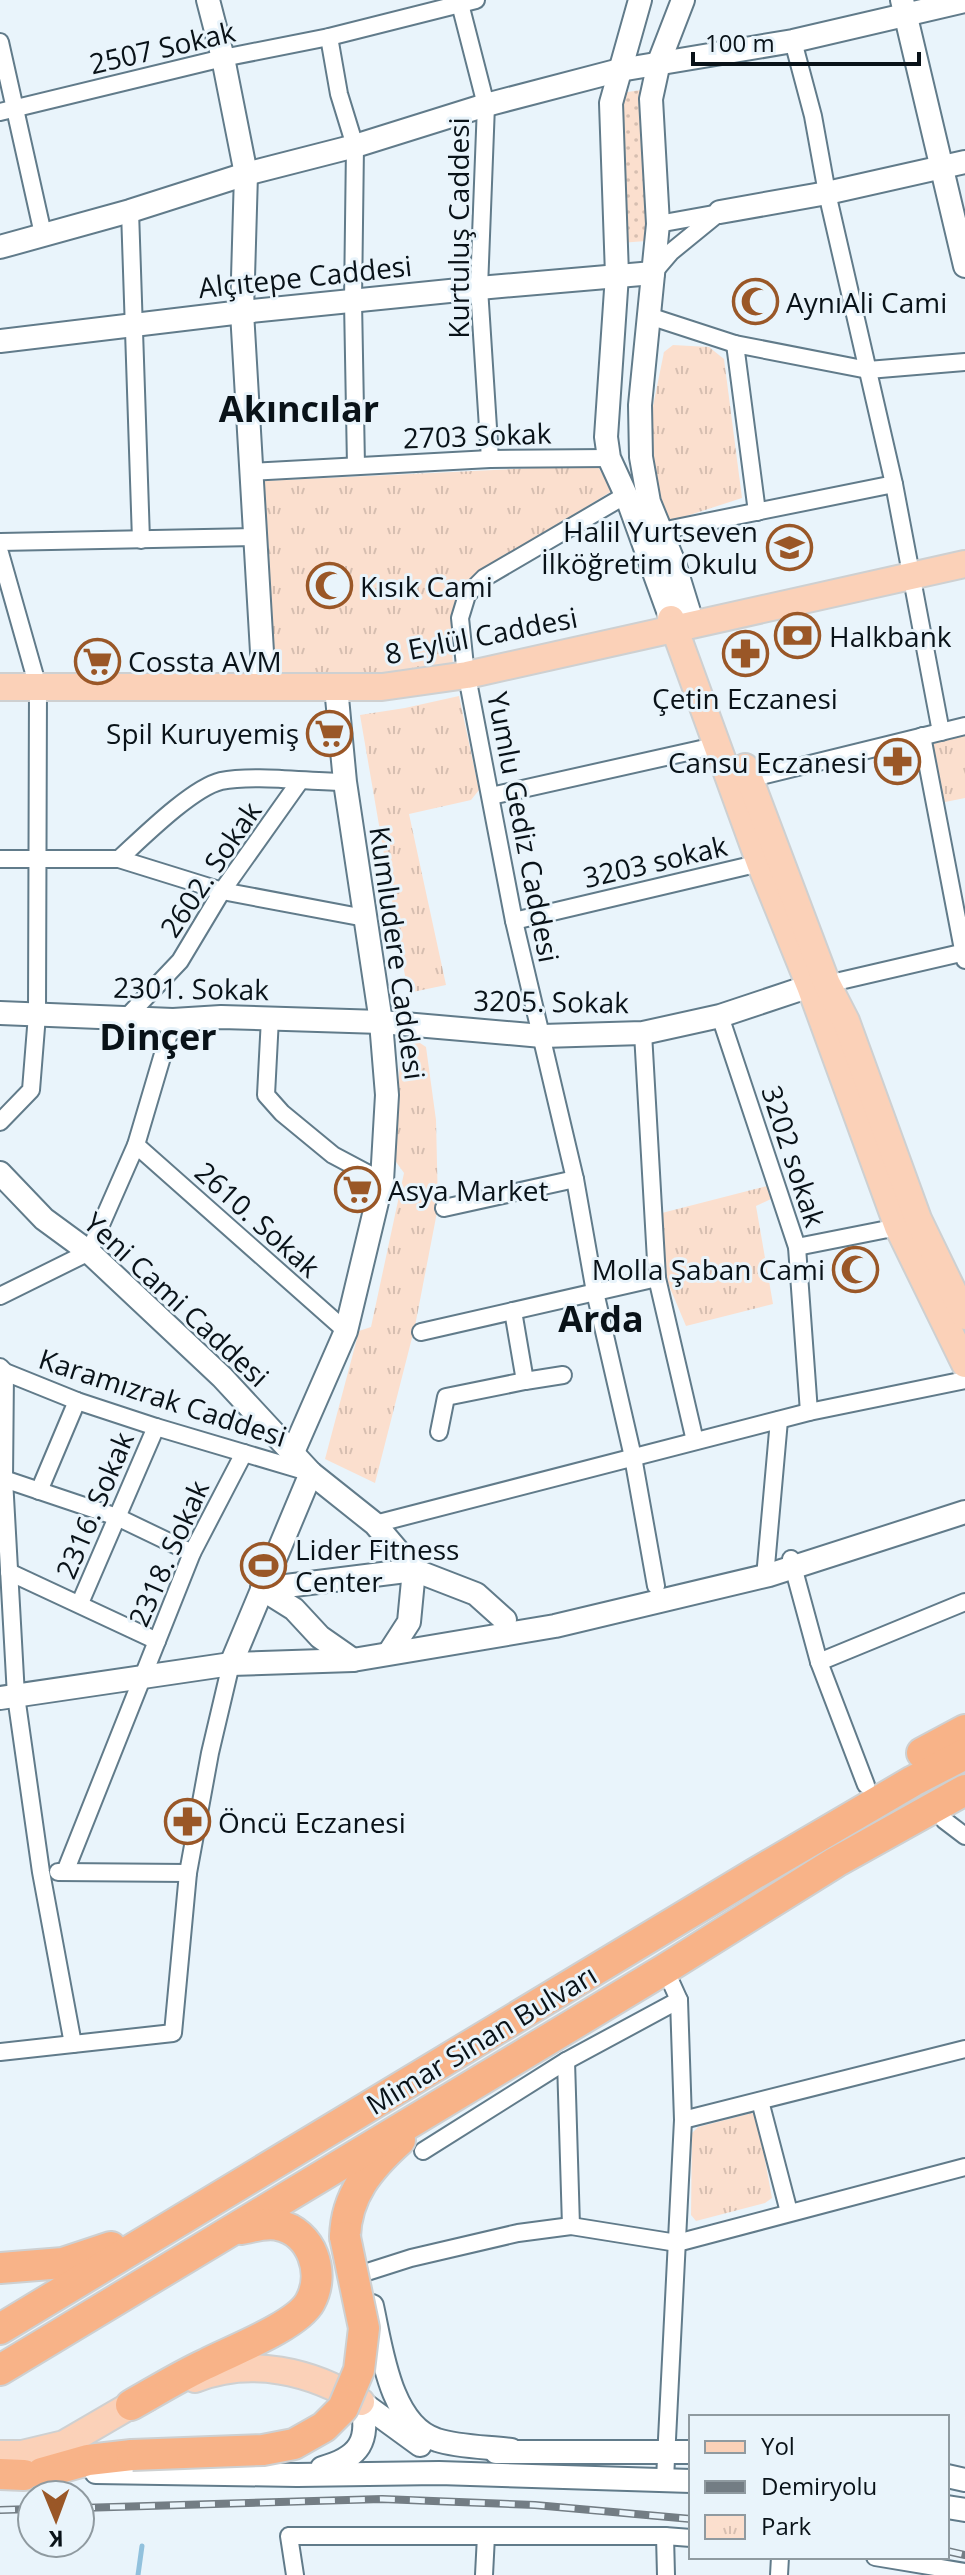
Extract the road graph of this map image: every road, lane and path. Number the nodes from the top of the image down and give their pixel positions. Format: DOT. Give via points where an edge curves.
graph roads {
  1 [pos="208,0"];
  2 [pos="640,0"];
  3 [pos="683,0"];
  4 [pos="465,1"];
  5 [pos="965,1"];
  6 [pos="903,7"];
  7 [pos="329,37"];
  8 [pos="793,41"];
  9 [pos="0,42"];
  10 [pos="223,58"];
  11 [pos="659,62"];
  12 [pos="620,70"];
  13 [pos="486,105"];
  14 [pos="7,110"];
  15 [pos="355,146"];
  16 [pos="954,165"];
  17 [pos="246,174"];
  18 [pos="827,193"];
  19 [pos="130,211"];
  20 [pos="720,212"];
  21 [pos="658,224"];
  22 [pos="43,234"];
  23 [pos="0,247"];
  24 [pos="965,266"];
  25 [pos="653,273"];
  26 [pos="617,275"];
  27 [pos="479,288"];
  28 [pos="353,301"];
  29 [pos="242,312"];
  30 [pos="649,316"];
  31 [pos="133,325"];
  32 [pos="0,341"];
  33 [pos="735,344"];
  34 [pos="965,362"];
  35 [pos="868,370"];
  36 [pos="641,457"];
  37 [pos="609,458"];
  38 [pos="490,459"];
  39 [pos="356,466"];
  40 [pos="251,472"];
  41 [pos="894,484"];
  42 [pos="626,495"];
  43 [pos="757,512"];
  44 [pos="661,531"];
  45 [pos="255,537"];
  46 [pos="141,540"];
  47 [pos="0,542"];
  48 [pos="0,553"];
  49 [pos="965,554"];
  50 [pos="965,564"];
  51 [pos="911,571"];
  52 [pos="682,622"];
  53 [pos="466,670"];
  54 [pos="0,676"];
  55 [pos="37,682"];
  56 [pos="264,682"];
  57 [pos="0,687"];
  58 [pos="336,687"];
  59 [pos="965,726"];
  60 [pos="941,732"];
  61 [pos="922,736"];
  62 [pos="719,745"];
  63 [pos="749,779"];
  64 [pos="300,781"];
  65 [pos="345,782"];
  66 [pos="491,796"];
  67 [pos="0,859"];
  68 [pos="38,859"];
  69 [pos="119,859"];
  70 [pos="760,863"];
  71 [pos="222,891"];
  72 [pos="365,918"];
  73 [pos="514,921"];
  74 [pos="965,955"];
  75 [pos="818,985"];
  76 [pos="0,1013"];
  77 [pos="37,1015"];
  78 [pos="720,1016"];
  79 [pos="126,1018"];
  80 [pos="270,1018"];
  81 [pos="173,1020"];
  82 [pos="381,1022"];
  83 [pos="643,1033"];
  84 [pos="542,1036"];
  85 [pos="0,1122"];
  86 [pos="136,1145"];
  87 [pos="0,1173"];
  88 [pos="575,1179"];
  89 [pos="382,1181"];
  90 [pos="444,1208"];
  91 [pos="909,1224"];
  92 [pos="797,1247"];
  93 [pos="89,1252"];
  94 [pos="657,1278"];
  95 [pos="595,1292"];
  96 [pos="0,1296"];
  97 [pos="513,1311"];
  98 [pos="965,1316"];
  99 [pos="346,1331"];
  100 [pos="421,1332"];
  101 [pos="965,1364"];
  102 [pos="3,1370"];
  103 [pos="563,1375"];
  104 [pos="965,1380"];
  105 [pos="525,1381"];
  106 [pos="77,1401"];
  107 [pos="809,1412"];
  108 [pos="779,1420"];
  109 [pos="156,1427"];
  110 [pos="439,1432"];
  111 [pos="695,1441"];
  112 [pos="293,1452"];
  113 [pos="244,1453"];
  114 [pos="633,1457"];
  115 [pos="311,1473"];
  116 [pos="4,1479"];
  117 [pos="39,1491"];
  118 [pos="965,1497"];
  119 [pos="965,1512"];
  120 [pos="3,1516"];
  121 [pos="117,1517"];
  122 [pos="375,1524"];
  123 [pos="192,1553"];
  124 [pos="792,1563"];
  125 [pos="414,1570"];
  126 [pos="768,1570"];
  127 [pos="9,1572"];
  128 [pos="656,1586"];
  129 [pos="262,1589"];
  130 [pos="965,1602"];
  131 [pos="80,1603"];
  132 [pos="6,1617"];
  133 [pos="505,1620"];
  134 [pos="157,1641"];
  135 [pos="389,1653"];
  136 [pos="353,1660"];
  137 [pos="819,1662"];
  138 [pos="231,1664"];
  139 [pos="142,1676"];
  140 [pos="8,1697"];
  141 [pos="965,1730"];
  142 [pos="965,1754"];
  143 [pos="866,1785"];
  144 [pos="965,1790"];
  145 [pos="958,1822"];
  146 [pos="41,1872"];
  147 [pos="65,1872"];
  148 [pos="188,1873"];
  149 [pos="665,1969"];
  150 [pos="588,1974"];
  151 [pos="679,2000"];
  152 [pos="73,2044"];
  153 [pos="965,2049"];
  154 [pos="0,2052"];
  155 [pos="566,2061"];
  156 [pos="451,2097"];
  157 [pos="760,2101"];
  158 [pos="683,2120"];
  159 [pos="423,2151"];
  160 [pos="382,2160"];
  161 [pos="965,2167"];
  162 [pos="789,2212"];
  163 [pos="571,2226"];
  164 [pos="167,2228"];
  165 [pos="228,2232"];
  166 [pos="677,2243"];
  167 [pos="0,2261"];
  168 [pos="37,2265"];
  169 [pos="0,2268"];
  170 [pos="364,2273"];
  171 [pos="0,2329"];
  172 [pos="0,2370"];
  173 [pos="361,2402"];
  174 [pos="131,2405"];
  175 [pos="511,2450"];
  176 [pos="665,2451"];
  177 [pos="689,2452"];
  178 [pos="0,2454"];
  179 [pos="16,2475"];
  180 [pos="297,2475"];
  181 [pos="665,2479"];
  182 [pos="689,2481"];
  183 [pos="486,2536"];
  184 [pos="665,2536"];
  185 [pos="689,2538"];
  186 [pos="885,2559"];
  187 [pos="965,2572"];
  188 [pos="295,2575"];
  189 [pos="484,2575"];
  190 [pos="666,2575"];
  1 -- 10 [label="main road"];
  2 -- 12 [label="main road"];
  3 -- 11 [label="main road"];
  4 -- 7 [label="street, 2507 Sokak"];
  4 -- 13 [label="street, Kurtuluş Caddesi"];
  5 -- 6 [label="main road"];
  6 -- 8 [label="main road"];
  6 -- 16 [label="main road"];
  7 -- 10 [label="street, 2507 Sokak"];
  7 -- 15 [label="street"];
  8 -- 11 [label="main road"];
  8 -- 18 [label="street"];
  9 -- 14 [label="street"];
  10 -- 14 [label="street, 2507 Sokak"];
  10 -- 17 [label="main road"];
  11 -- 12 [label="main road"];
  11 -- 21 [label="main road" via="651,99"];
  12 -- 13 [label="main road"];
  12 -- 26 [label="main road" via="611,103"];
  13 -- 15 [label="main road"];
  13 -- 27 [label="street, Kurtuluş Caddesi"];
  14 -- 22 [label="street"];
  15 -- 17 [label="main road"];
  15 -- 28 [label="street"];
  16 -- 18 [label="main road"];
  16 -- 24 [label="main road"];
  17 -- 19 [label="main road"];
  17 -- 29 [label="main road"];
  18 -- 20 [label="main road"];
  18 -- 35 [label="street"];
  19 -- 22 [label="main road"];
  19 -- 31 [label="street"];
  20 -- 21 [label="street"];
  20 -- 25 [label="street"];
  21 -- 25 [label="main road"];
  22 -- 23 [label="main road"];
  25 -- 26 [label="main road, Alçıtepe Caddesi"];
  25 -- 30 [label="main road"];
  26 -- 27 [label="main road, Alçıtepe Caddesi"];
  26 -- 37 [label="main road"];
  27 -- 28 [label="main road, Alçıtepe Caddesi"];
  27 -- 38 [label="street, Kurtuluş Caddesi"];
  28 -- 29 [label="main road, Alçıtepe Caddesi"];
  28 -- 39 [label="street"];
  29 -- 31 [label="main road, Alçıtepe Caddesi"];
  29 -- 40 [label="main road"];
  30 -- 33 [label="street"];
  30 -- 36 [label="main road"];
  31 -- 32 [label="main road, Alçıtepe Caddesi"];
  31 -- 46 [label="street"];
  33 -- 35 [label="street"];
  33 -- 43 [label="street"];
  34 -- 35 [label="street"];
  35 -- 41 [label="street"];
  36 -- 37 [label="main road"];
  36 -- 44 [label="main road" via="649,502"];
  37 -- 38 [label="street, 2703 Sokak"];
  37 -- 42 [label="main road"];
  38 -- 39 [label="street, 2703 Sokak"];
  39 -- 40 [label="street, 2703 Sokak"];
  40 -- 45 [label="main road"];
  41 -- 43 [label="street"];
  41 -- 51 [label="street"];
  42 -- 52 [label="main road"];
  42 -- 53 [label="street, Yumlu Gediz Caddesi" via="484,578 467,595 460,618"];
  43 -- 44 [label="street"];
  44 -- 52 [label="main road"];
  45 -- 46 [label="street"];
  45 -- 56 [label="main road"];
  46 -- 47 [label="street"];
  48 -- 55 [label="street"];
  49 -- 51 [label="main road"];
  50 -- 51 [label="main road, 8 Eylül Caddesi"];
  51 -- 52 [label="main road, 8 Eylül Caddesi"];
  51 -- 60 [label="street"];
  52 -- 53 [label="main road, 8 Eylül Caddesi"];
  52 -- 62 [label="main road"];
  52 -- 63 [label="main road"];
  53 -- 56 [label="main road" via="385,680"];
  53 -- 58 [label="main road, 8 Eylül Caddesi" via="382,687"];
  53 -- 66 [label="street, Yumlu Gediz Caddesi"];
  54 -- 55 [label="main road"];
  55 -- 56 [label="main road, 8 Eylül Caddesi"];
  55 -- 57 [label="main road, 8 Eylül Caddesi"];
  55 -- 68 [label="street"];
  56 -- 58 [label="main road, 8 Eylül Caddesi"];
  58 -- 65 [label="main road, Kumludere Caddesi"];
  59 -- 60 [label="street"];
  60 -- 61 [label="street"];
  61 -- 63 [label="street"];
  61 -- 74 [label="street"];
  62 -- 66 [label="street"];
  62 -- 70 [label="main road"];
  63 -- 75 [label="main road"];
  64 -- 65 [label="street"];
  64 -- 69 [label="street" via="219,782 178,806"];
  64 -- 71 [label="street, 2602. Sokak"];
  65 -- 72 [label="main road, Kumludere Caddesi"];
  66 -- 73 [label="street, Yumlu Gediz Caddesi"];
  67 -- 68 [label="street"];
  68 -- 69 [label="street"];
  68 -- 77 [label="street"];
  69 -- 71 [label="street"];
  70 -- 73 [label="street, 3203 sokak"];
  70 -- 75 [label="main road"];
  71 -- 72 [label="street"];
  71 -- 79 [label="street, 2602. Sokak" via="180,961"];
  72 -- 82 [label="main road, Kumludere Caddesi"];
  73 -- 84 [label="street, Yumlu Gediz Caddesi"];
  74 -- 75 [label="street"];
  75 -- 78 [label="main road, 3205. Sokak"];
  75 -- 91 [label="main road" via="846,1021"];
  76 -- 77 [label="main road, 2301. Sokak"];
  77 -- 79 [label="main road, 2301. Sokak"];
  77 -- 85 [label="street" via="31,1090"];
  78 -- 83 [label="main road, 3205. Sokak"];
  78 -- 92 [label="street, 3202 sokak"];
  79 -- 81 [label="main road, 2301. Sokak"];
  80 -- 81 [label="main road, 2301. Sokak"];
  80 -- 82 [label="main road, 2301. Sokak"];
  80 -- 89 [label="street" via="266,1095 333,1155"];
  81 -- 86 [label="street"];
  82 -- 84 [label="main road, 3205. Sokak"];
  82 -- 89 [label="main road, Kumludere Caddesi" via="387,1095"];
  83 -- 84 [label="main road, 3205. Sokak"];
  83 -- 94 [label="street"];
  84 -- 88 [label="street, Yumlu Gediz Caddesi"];
  86 -- 93 [label="street"];
  86 -- 99 [label="street, 2610. Sokak"];
  87 -- 93 [label="main road, Yeni Cami Caddesi" via="44,1219"];
  88 -- 90 [label="street"];
  88 -- 95 [label="street, Yumlu Gediz Caddesi"];
  89 -- 99 [label="main road, Kumludere Caddesi"];
  91 -- 92 [label="street"];
  91 -- 98 [label="main road"];
  91 -- 101 [label="main road"];
  92 -- 107 [label="street, 3202 sokak"];
  93 -- 96 [label="street"];
  93 -- 112 [label="main road, Yeni Cami Caddesi"];
  94 -- 95 [label="street"];
  94 -- 111 [label="street"];
  95 -- 97 [label="street"];
  95 -- 114 [label="street, Yumlu Gediz Caddesi"];
  97 -- 100 [label="street"];
  97 -- 105 [label="street"];
  99 -- 112 [label="main road, Kumludere Caddesi"];
  102 -- 106 [label="street, Karamızrak Caddesi"];
  102 -- 116 [label="street"];
  103 -- 105 [label="street"];
  104 -- 107 [label="street"];
  105 -- 110 [label="street" via="446,1397"];
  106 -- 109 [label="street, Karamızrak Caddesi"];
  106 -- 117 [label="street"];
  107 -- 108 [label="street"];
  108 -- 111 [label="street"];
  108 -- 126 [label="street"];
  109 -- 113 [label="street, Karamızrak Caddesi"];
  109 -- 121 [label="street, 2316. Sokak"];
  111 -- 114 [label="street"];
  112 -- 115 [label="main road, Yeni Cami Caddesi"];
  113 -- 115 [label="street, Karamızrak Caddesi"];
  113 -- 123 [label="street, 2318. Sokak"];
  114 -- 122 [label="street"];
  114 -- 128 [label="street, Yumlu Gediz Caddesi"];
  115 -- 122 [label="main road, Yeni Cami Caddesi"];
  115 -- 129 [label="main road"];
  116 -- 117 [label="street"];
  116 -- 120 [label="street"];
  117 -- 121 [label="street"];
  118 -- 124 [label="main road"];
  119 -- 124 [label="main road"];
  120 -- 127 [label="street"];
  121 -- 123 [label="street"];
  121 -- 131 [label="street, 2316. Sokak"];
  122 -- 125 [label="main road, Yeni Cami Caddesi"];
  123 -- 134 [label="street, 2318. Sokak"];
  124 -- 126 [label="main road"];
  124 -- 137 [label="street"];
  125 -- 129 [label="main road"];
  125 -- 133 [label="main road" via="476,1594"];
  125 -- 135 [label="main road" via="409,1622"];
  126 -- 128 [label="main road"];
  126 -- 135 [label="main road" via="555,1626"];
  127 -- 131 [label="street"];
  127 -- 132 [label="street"];
  128 -- 133 [label="main road"];
  129 -- 136 [label="main road"];
  129 -- 138 [label="main road"];
  130 -- 137 [label="street"];
  131 -- 134 [label="street"];
  132 -- 140 [label="street"];
  133 -- 135 [label="main road" via="413,1641"];
  134 -- 139 [label="street, 2318. Sokak"];
  135 -- 136 [label="main road"];
  136 -- 138 [label="main road"];
  137 -- 143 [label="street"];
  138 -- 139 [label="main road"];
  138 -- 148 [label="street"];
  139 -- 140 [label="main road"];
  139 -- 147 [label="street, 2318. Sokak"];
  140 -- 146 [label="street"];
  141 -- 143 [label="highway"];
  142 -- 150 [label="highway, Mimar Sinan Bulvarı"];
  143 -- 150 [label="highway" via="656,1914"];
  144 -- 149 [label="highway" via="836,1862"];
  145 -- 149 [label="highway" via="843,1875 725,1949"];
  146 -- 147 [label="street"];
  146 -- 152 [label="street"];
  147 -- 148 [label="street"];
  148 -- 152 [label="street" via="173,2033"];
  149 -- 151 [label="street"];
  149 -- 156 [label="highway"];
  150 -- 164 [label="highway, Mimar Sinan Bulvarı"];
  151 -- 155 [label="street"];
  151 -- 158 [label="street"];
  152 -- 154 [label="street"];
  153 -- 157 [label="street"];
  155 -- 159 [label="street"];
  155 -- 163 [label="street"];
  156 -- 160 [label="highway"];
  156 -- 165 [label="highway"];
  157 -- 158 [label="street"];
  157 -- 162 [label="street"];
  158 -- 166 [label="street"];
  160 -- 170 [label="main road" via="357,2221"];
  160 -- 179 [label="highway, bridge" via="351,2200 346,2216 363,2349 352,2391 324,2427 294,2444 263,2450 132,2455"];
  161 -- 162 [label="street"];
  162 -- 166 [label="street"];
  163 -- 166 [label="street"];
  163 -- 170 [label="street" via="503,2237"];
  164 -- 168 [label="highway" via="63,2263"];
  164 -- 171 [label="highway, Mimar Sinan Bulvarı"];
  165 -- 172 [label="highway"];
  165 -- 174 [label="highway" via="277,2224 298,2233 317,2269 309,2304 290,2322"];
  166 -- 176 [label="street"];
  167 -- 168 [label="highway"];
  168 -- 169 [label="highway"];
  170 -- 175 [label="main road" via="388,2380 417,2428 435,2440"];
  173 -- 174 [label="main road" via="314,2378 246,2366 207,2374"];
  173 -- 175 [label="main road" via="435,2452"];
  173 -- 180 [label="main road" via="365,2427 354,2453 343,2462"];
  174 -- 178 [label="main road" via="64,2444"];
  175 -- 176 [label="main road"];
  176 -- 177 [label="main road"];
  176 -- 181 [label="street"];
  179 -- 180 [label="main road"];
  180 -- 181 [label="main road"];
  181 -- 182 [label="main road"];
  183 -- 184 [label="street"];
  183 -- 188 [label="street" via="289,2536"];
  183 -- 189 [label="street"];
  184 -- 185 [label="street"];
  184 -- 190 [label="street"];
  186 -- 187 [label="street"];
}
